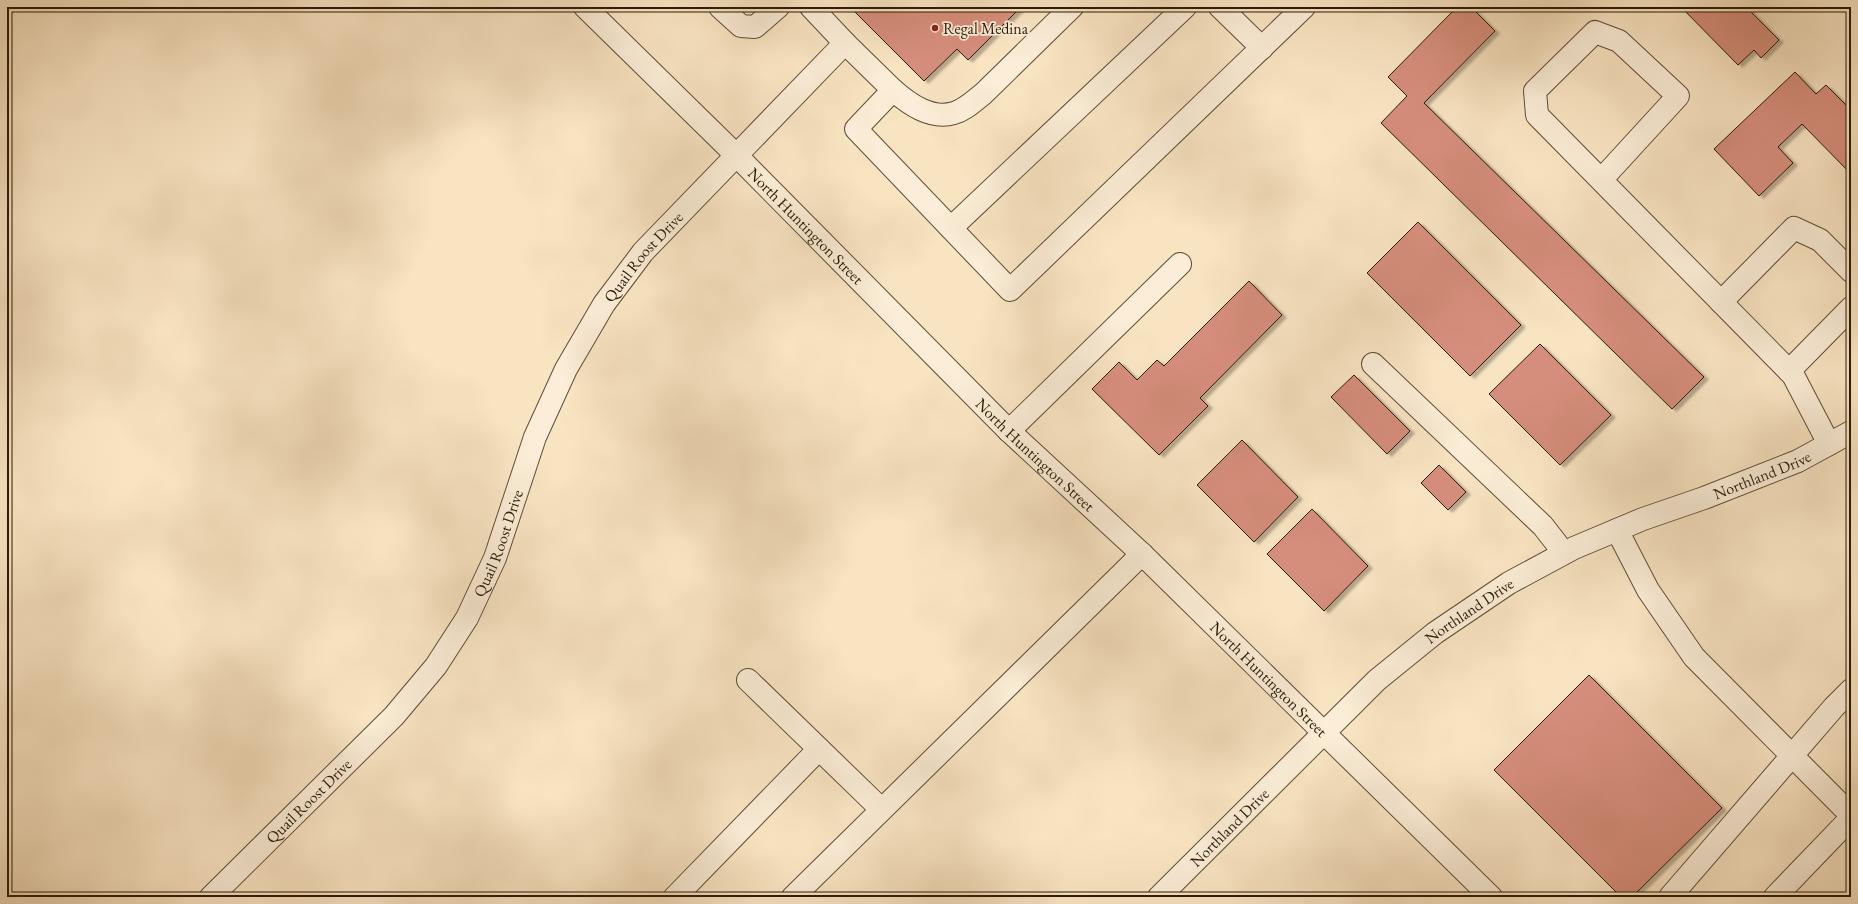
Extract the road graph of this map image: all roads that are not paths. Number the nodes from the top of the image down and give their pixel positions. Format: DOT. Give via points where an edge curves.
graph roads {
  1 [pos="585,7"];
  2 [pos="720,7"];
  3 [pos="778,7"];
  4 [pos="811,7"];
  5 [pos="1072,7"];
  6 [pos="1185,7"];
  7 [pos="1220,7"];
  8 [pos="1304,7"];
  9 [pos="845,43"];
  10 [pos="1262,48"];
  11 [pos="893,90"];
  12 [pos="736,155"];
  13 [pos="1601,180"];
  14 [pos="951,228"];
  15 [pos="1180,264"];
  16 [pos="1851,271"];
  17 [pos="1721,302"];
  18 [pos="1851,308"];
  19 [pos="1373,364"];
  20 [pos="1789,371"];
  21 [pos="1009,431"];
  22 [pos="1851,432"];
  23 [pos="1829,444"];
  24 [pos="1617,530"];
  25 [pos="1564,553"];
  26 [pos="1142,554"];
  27 [pos="748,680"];
  28 [pos="1851,690"];
  29 [pos="1324,732"];
  30 [pos="820,749"];
  31 [pos="1792,756"];
  32 [pos="881,810"];
  33 [pos="1851,817"];
  34 [pos="210,897"];
  35 [pos="676,897"];
  36 [pos="792,897"];
  37 [pos="1159,897"];
  38 [pos="1491,897"];
  39 [pos="1670,897"];
  40 [pos="1775,897"];
  1 -- 12 [label="street, North Huntington Street"];
  2 -- 3 [label="street" via="741,26 755,27"];
  4 -- 9 [label="street"];
  5 -- 11 [label="street" via="983,94 968,107 954,114 921,111"];
  6 -- 14 [label="street"];
  7 -- 10 [label="street"];
  8 -- 10 [label="street"];
  9 -- 11 [label="street"];
  9 -- 12 [label="street, Quail Roost Drive"];
  10 -- 14 [label="street" via="1010,290"];
  11 -- 14 [label="street" via="856,129"];
  12 -- 21 [label="street, North Huntington Street"];
  12 -- 34 [label="street, Quail Roost Drive" via="643,252 604,304 570,362 535,437 494,558 467,618 436,666 394,716"];
  13 -- 13 [label="street" via="1537,114 1535,91 1595,32 1619,41 1678,96"];
  13 -- 17 [label="street"];
  15 -- 21 [label="street"];
  16 -- 17 [label="street" via="1820,240 1794,228"];
  17 -- 20 [label="street"];
  18 -- 20 [label="street"];
  19 -- 25 [label="street" via="1543,526"];
  20 -- 23 [label="street"];
  21 -- 26 [label="street, North Huntington Street"];
  22 -- 23 [label="street, Northland Drive"];
  23 -- 24 [label="street, Northland Drive" via="1798,461"];
  24 -- 25 [label="street, Northland Drive"];
  24 -- 31 [label="street" via="1648,590 1694,657"];
  25 -- 29 [label="street, Northland Drive" via="1509,583 1434,633 1377,680"];
  26 -- 29 [label="street, North Huntington Street"];
  26 -- 32 [label="street"];
  27 -- 30 [label="street"];
  28 -- 31 [label="street"];
  29 -- 37 [label="street, Northland Drive"];
  29 -- 38 [label="street, North Huntington Street"];
  30 -- 32 [label="street"];
  30 -- 35 [label="street"];
  31 -- 33 [label="street"];
  31 -- 39 [label="street"];
  32 -- 36 [label="street"];
  33 -- 40 [label="street"];
}
